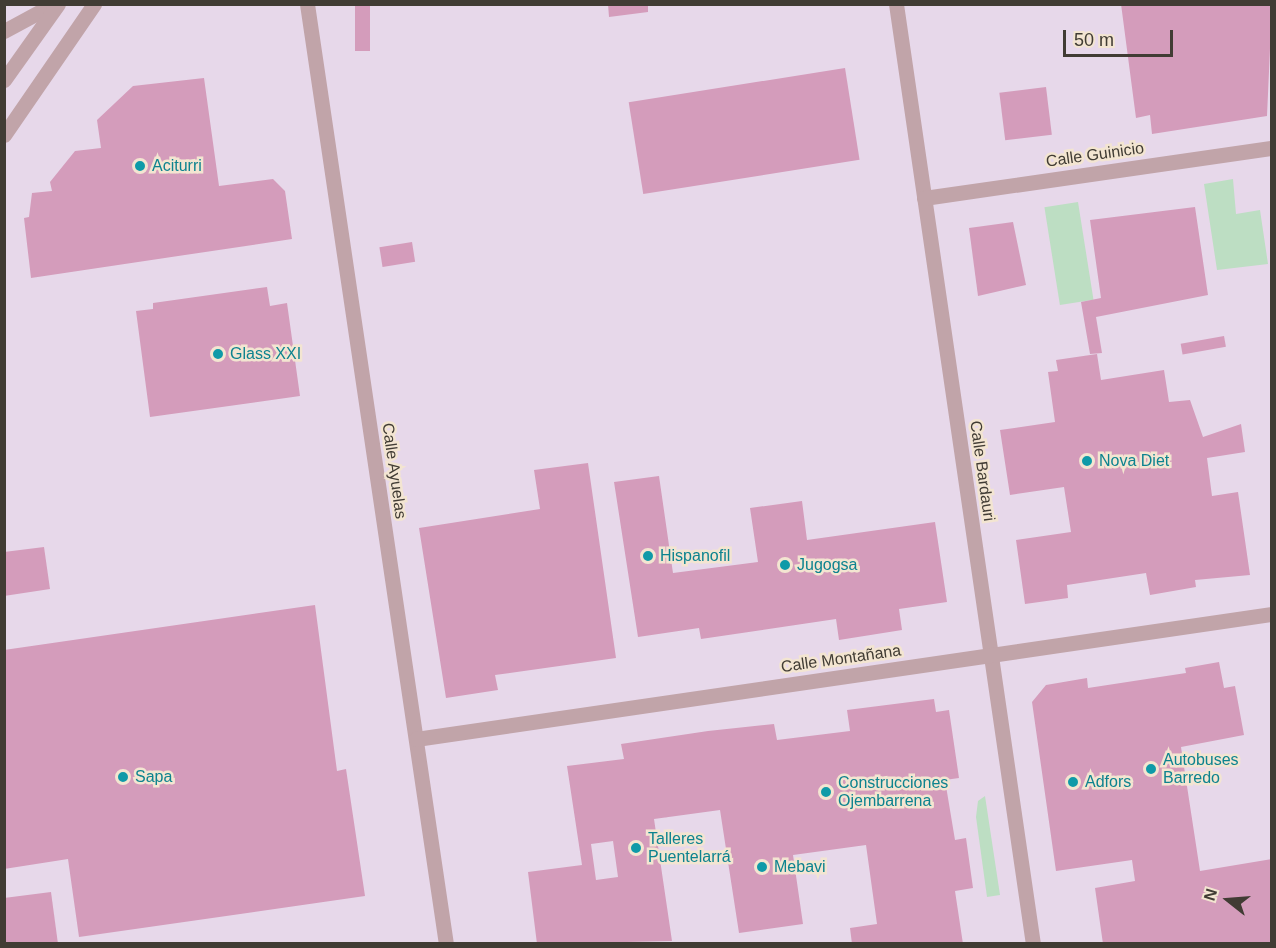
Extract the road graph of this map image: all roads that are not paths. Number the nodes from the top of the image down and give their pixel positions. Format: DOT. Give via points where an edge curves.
graph roads {
  1 [pos="56,4"];
  2 [pos="94,4"];
  3 [pos="307,4"];
  4 [pos="896,4"];
  5 [pos="4,31"];
  6 [pos="4,80"];
  7 [pos="4,135"];
  8 [pos="1272,148"];
  9 [pos="924,198"];
  10 [pos="1272,614"];
  11 [pos="991,655"];
  12 [pos="416,739"];
  13 [pos="446,944"];
  14 [pos="1033,944"];
  1 -- 5 [label="street"];
  1 -- 6 [label="street"];
  2 -- 7 [label="street"];
  3 -- 12 [label="street, Calle Ayuelas"];
  4 -- 9 [label="street, Calle Bardauri"];
  8 -- 9 [label="street, Calle Guinicio"];
  9 -- 11 [label="street, Calle Bardauri"];
  10 -- 11 [label="street, Calle Montañana"];
  11 -- 12 [label="street, Calle Montañana"];
  11 -- 14 [label="street, Calle Bardauri"];
  12 -- 13 [label="street, Calle Ayuelas"];
}
